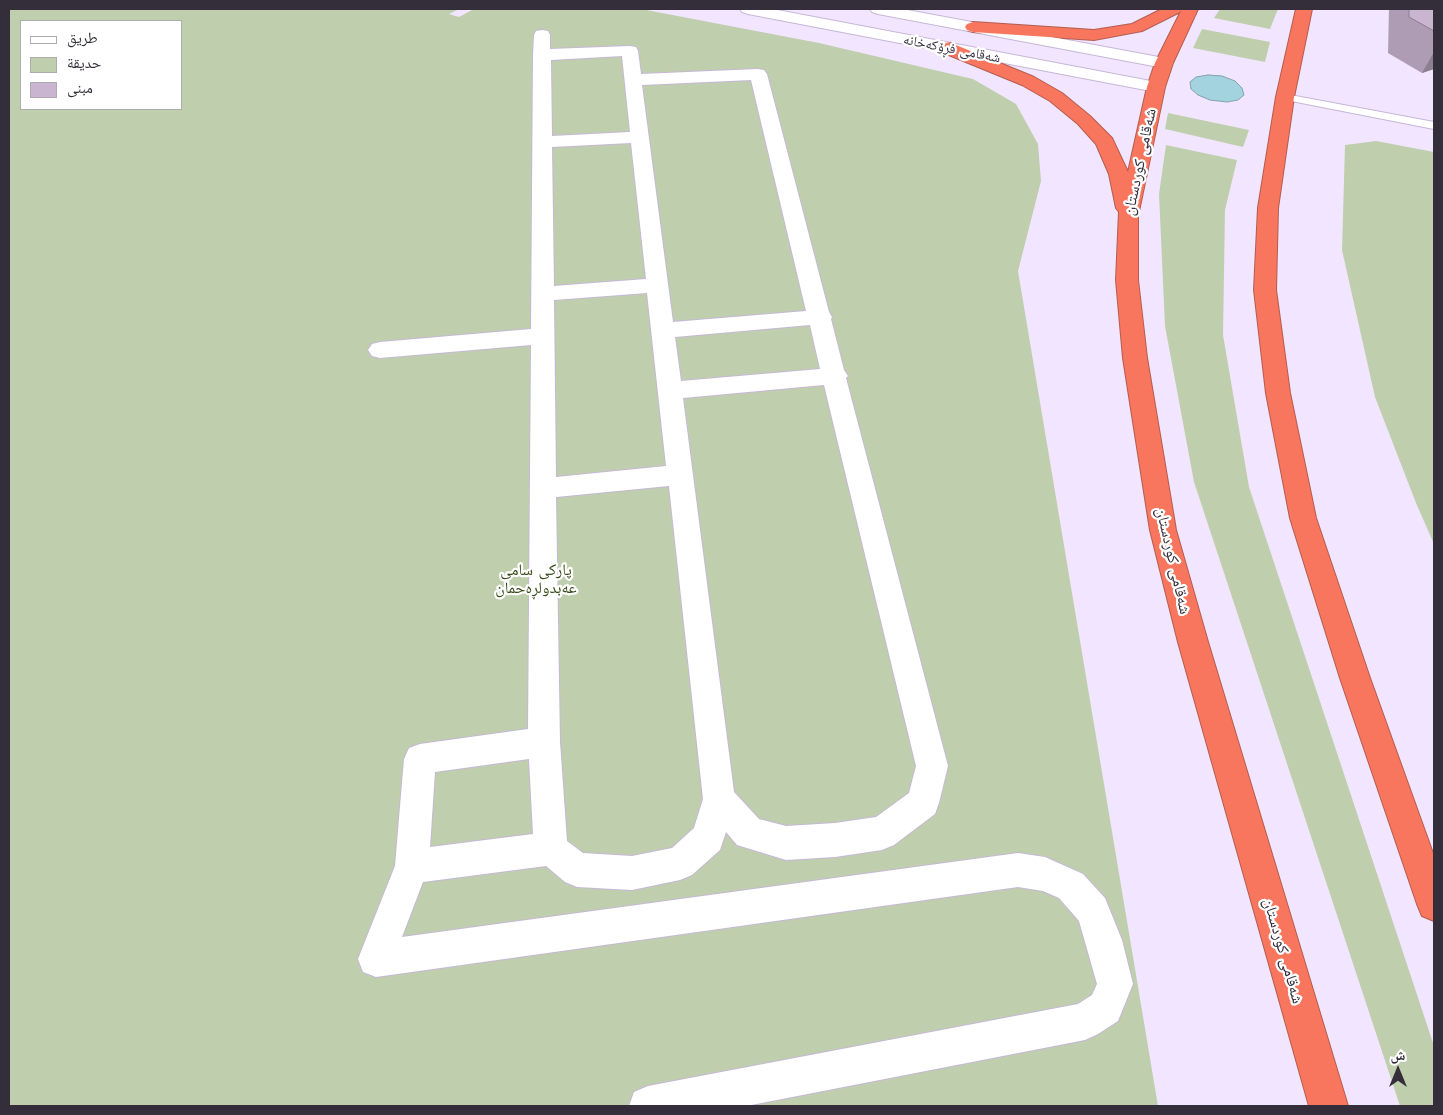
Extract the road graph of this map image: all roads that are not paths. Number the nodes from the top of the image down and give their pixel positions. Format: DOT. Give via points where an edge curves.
graph roads {
  1 [pos="748,9"];
  2 [pos="878,9"];
  3 [pos="1174,9"];
  4 [pos="1190,9"];
  5 [pos="1304,9"];
  6 [pos="973,27"];
  7 [pos="945,47"];
  8 [pos="1160,75"];
  9 [pos="633,80"];
  10 [pos="1285,97"];
  11 [pos="1434,126"];
  12 [pos="639,137"];
  13 [pos="542,142"];
  14 [pos="1128,216"];
  15 [pos="657,286"];
  16 [pos="542,294"];
  17 [pos="821,317"];
  18 [pos="664,330"];
  19 [pos="543,336"];
  20 [pos="380,350"];
  21 [pos="836,376"];
  22 [pos="670,391"];
  23 [pos="681,475"];
  24 [pos="545,488"];
  25 [pos="544,742"];
  26 [pos="719,800"];
  27 [pos="551,849"];
  28 [pos="412,866"];
  29 [pos="1429,874"];
  30 [pos="1434,904"];
  31 [pos="648,1106"];
  32 [pos="1329,1106"];
  1 -- 7 [label="street, شەقامی فڕۆکەخانە"];
  2 -- 6 [label="street, شەقامی فڕۆکەخانە"];
  3 -- 6 [label="highway" via="1136,28 1094,35"];
  4 -- 8 [label="highway, شەقامی کوردستان"];
  5 -- 10 [label="highway"];
  6 -- 8 [label="street, شەقامی فڕۆکەخانە"];
  7 -- 8 [label="street, شەقامی فڕۆکەخانە"];
  7 -- 14 [label="highway" via="1028,81 1056,97 1084,120 1105,142 1119,174"];
  8 -- 14 [label="highway, شەقامی کوردستان"];
  9 -- 12 [label="street"];
  9 -- 13 [label="street" via="630,51 541,45"];
  9 -- 17 [label="street" via="758,74"];
  10 -- 11 [label="lane"];
  10 -- 29 [label="highway" via="1268,208 1265,290 1278,393 1303,518 1355,678"];
  12 -- 13 [label="street"];
  12 -- 15 [label="street"];
  13 -- 16 [label="street"];
  14 -- 32 [label="highway, شەقامی کوردستان" via="1127,280 1135,358 1163,530"];
  15 -- 16 [label="street"];
  15 -- 18 [label="street"];
  16 -- 19 [label="street"];
  17 -- 18 [label="street"];
  17 -- 21 [label="street"];
  18 -- 22 [label="street"];
  19 -- 20 [label="street"];
  19 -- 24 [label="street"];
  21 -- 22 [label="street"];
  21 -- 26 [label="street" via="932,766 923,803 882,833 786,843 749,833"];
  22 -- 23 [label="street"];
  23 -- 24 [label="street"];
  23 -- 26 [label="street"];
  24 -- 25 [label="street"];
  25 -- 27 [label="street"];
  25 -- 28 [label="street" via="420,759"];
  26 -- 27 [label="street" via="708,838 680,863 632,873 576,870"];
  27 -- 28 [label="street"];
  28 -- 31 [label="street" via="376,959 1018,870 1045,874 1070,886 1093,910 1115,984 1105,1008 1085,1021"];
  29 -- 30 [label="highway"];
}
